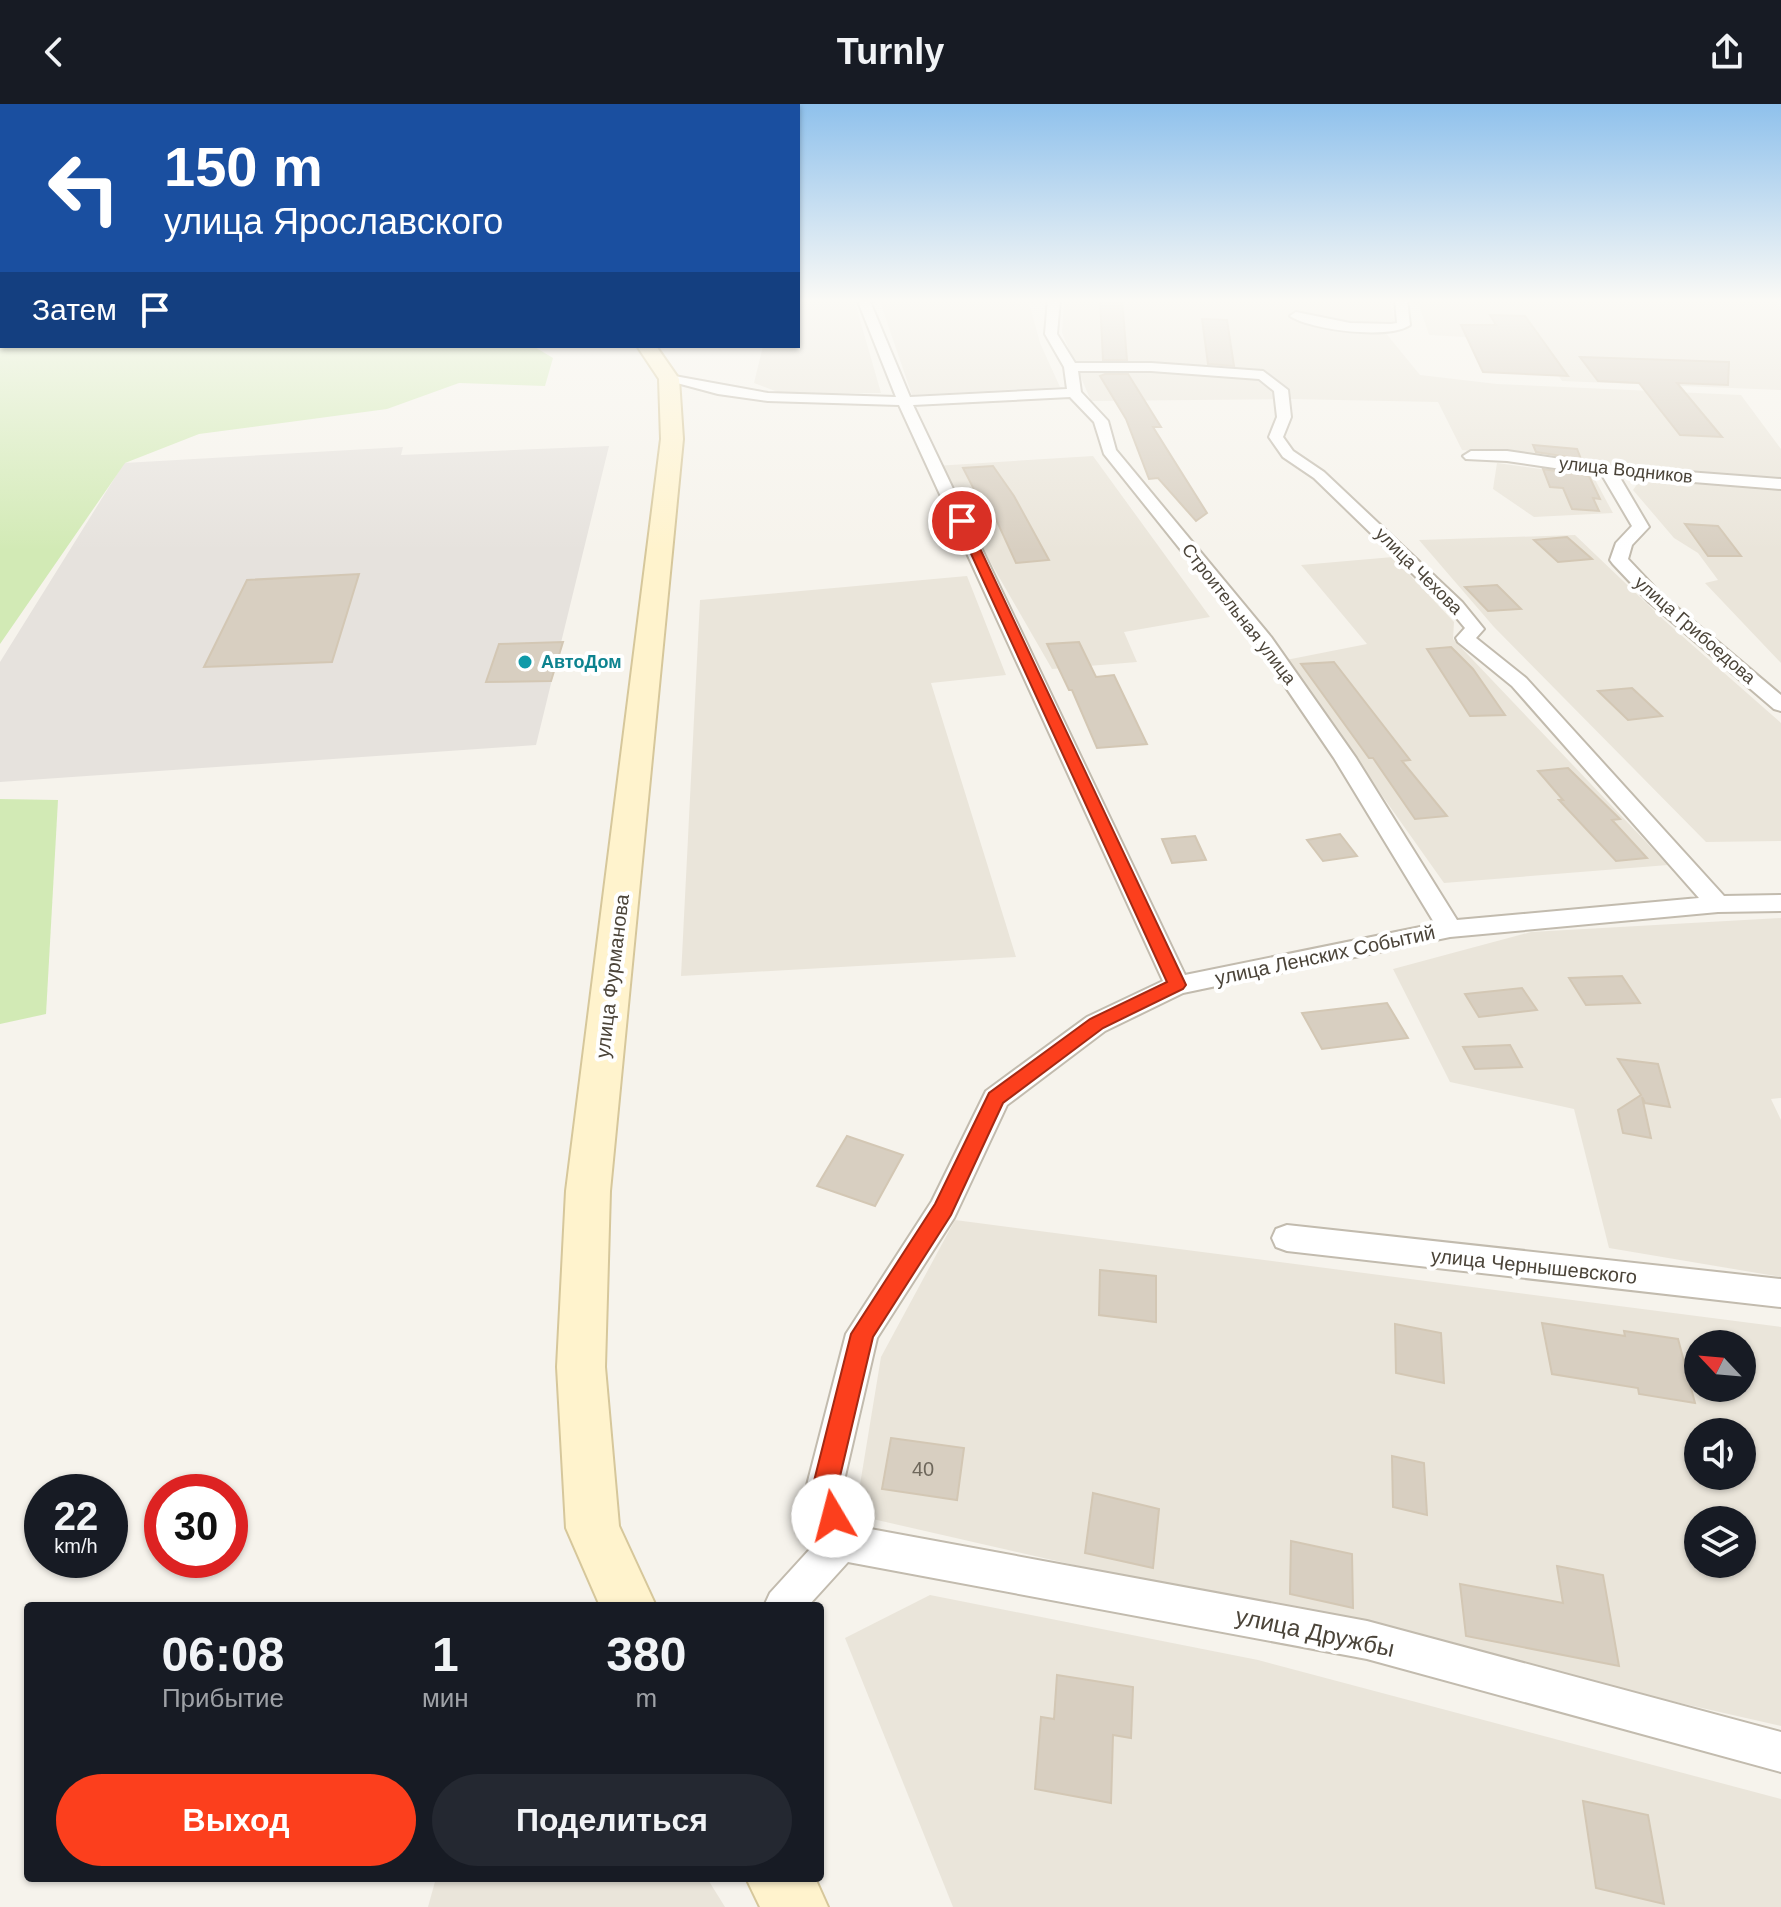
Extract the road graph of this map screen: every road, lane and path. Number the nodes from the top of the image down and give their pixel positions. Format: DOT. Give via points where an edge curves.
graph roads {
  1 [pos="669,383"];
  2 [pos="683,383"];
  3 [pos="897,383"];
  4 [pos="1073,383"];
  5 [pos="1273,383"];
  6 [pos="1074,393"];
  7 [pos="904,400"];
  8 [pos="1471,456"];
  9 [pos="1608,471"];
  10 [pos="1781,484"];
  11 [pos="1781,705"];
  12 [pos="1781,903"];
  13 [pos="1718,904"];
  14 [pos="1450,929"];
  15 [pos="1177,985"];
  16 [pos="1287,1238"];
  17 [pos="1781,1293"];
  18 [pos="841,1542"];
  19 [pos="626,1602"];
  20 [pos="787,1602"];
  21 [pos="1781,1752"];
  22 [pos="780,1882"];
  23 [pos="796,1907"];
  1 -- 19 [label="main road, улица Фурманова" via="672,439 588,1191 581,1367 593,1528"];
  2 -- 7 [label="street" via="766,398"];
  3 -- 7 [label="street"];
  4 -- 6 [label="street"];
  5 -- 13 [label="street, улица Чехова" via="1281,390 1284,417 1276,437 1288,454 1319,475 1445,595 1475,629 1465,638 1519,682"];
  6 -- 7 [label="street"];
  6 -- 14 [label="street, Строительная улица" via="1101,421 1109,451 1264,641 1345,758"];
  7 -- 15 [label="street"];
  8 -- 9 [label="street, улица Водников"];
  9 -- 10 [label="street, улица Водников"];
  9 -- 11 [label="street, улица Грибоедова" via="1641,527 1624,543 1619,560 1655,598"];
  12 -- 13 [label="street, улица Ленских Событий"];
  13 -- 14 [label="street, улица Ленских Событий"];
  14 -- 15 [label="street, улица Ленских Событий"];
  15 -- 18 [label="street, улица Ленских Событий" via="1096,1024 996,1098 943,1209 862,1334 824,1489"];
  16 -- 17 [label="street, улица Чернышевского"];
  18 -- 20 [label="street"];
  18 -- 21 [label="street, улица Дружбы" via="1367,1640"];
  22 -- 23 [label="main road"];
}
